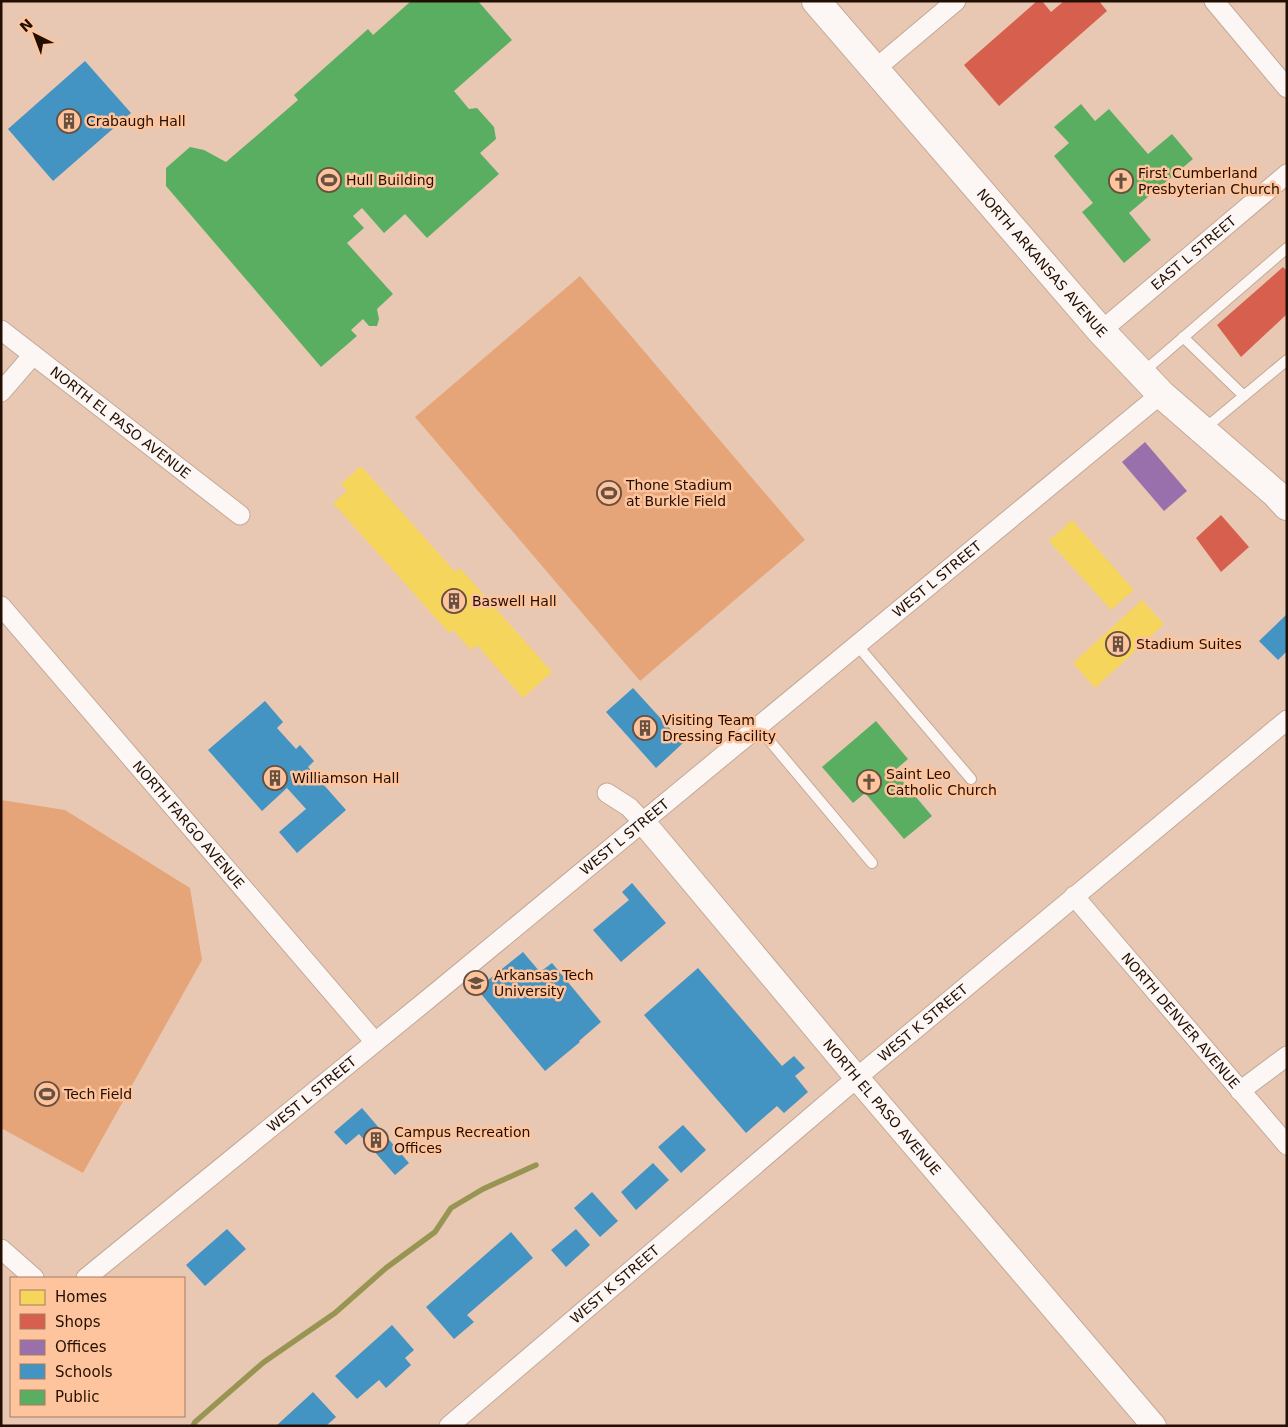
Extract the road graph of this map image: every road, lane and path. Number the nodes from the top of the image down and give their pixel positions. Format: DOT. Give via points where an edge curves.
graph roads {
  1 [pos="816,1"];
  2 [pos="956,1"];
  3 [pos="1214,1"];
  4 [pos="874,70"];
  5 [pos="1287,88"];
  6 [pos="1287,174"];
  7 [pos="1287,248"];
  8 [pos="1,330"];
  9 [pos="1101,331"];
  10 [pos="1183,338"];
  11 [pos="33,355"];
  12 [pos="1287,360"];
  13 [pos="1142,373"];
  14 [pos="1,392"];
  15 [pos="1161,394"];
  16 [pos="1244,396"];
  17 [pos="1203,430"];
  18 [pos="1287,506"];
  19 [pos="240,516"];
  20 [pos="1,606"];
  21 [pos="857,645"];
  22 [pos="1287,720"];
  23 [pos="758,727"];
  24 [pos="971,779"];
  25 [pos="607,792"];
  26 [pos="643,822"];
  27 [pos="872,863"];
  28 [pos="1074,896"];
  29 [pos="375,1042"];
  30 [pos="1287,1056"];
  31 [pos="857,1078"];
  32 [pos="1240,1091"];
  33 [pos="1287,1145"];
  34 [pos="1,1249"];
  35 [pos="33,1277"];
  36 [pos="87,1277"];
  37 [pos="449,1426"];
  38 [pos="1154,1426"];
  1 -- 4 [label="highway, NORTH ARKANSAS AVENUE"];
  2 -- 4 [label="street"];
  3 -- 5 [label="street"];
  4 -- 9 [label="highway, NORTH ARKANSAS AVENUE"];
  6 -- 9 [label="street, EAST L STREET"];
  7 -- 10 [label="lane"];
  8 -- 11 [label="street, NORTH EL PASO AVENUE"];
  9 -- 13 [label="highway, NORTH ARKANSAS AVENUE"];
  10 -- 13 [label="lane"];
  10 -- 16 [label="lane"];
  11 -- 14 [label="street"];
  11 -- 19 [label="street, NORTH EL PASO AVENUE"];
  12 -- 16 [label="lane"];
  13 -- 15 [label="highway, NORTH ARKANSAS AVENUE"];
  15 -- 17 [label="highway, NORTH ARKANSAS AVENUE"];
  15 -- 21 [label="street, WEST L STREET"];
  16 -- 17 [label="lane"];
  17 -- 18 [label="highway, NORTH ARKANSAS AVENUE"];
  20 -- 29 [label="street, NORTH FARGO AVENUE"];
  21 -- 23 [label="street, WEST L STREET"];
  21 -- 24 [label="lane"];
  22 -- 28 [label="street, WEST K STREET"];
  23 -- 26 [label="street, WEST L STREET"];
  23 -- 27 [label="lane"];
  25 -- 26 [label="street, NORTH EL PASO AVENUE" via="630,807"];
  26 -- 29 [label="street, WEST L STREET"];
  26 -- 31 [label="street, NORTH EL PASO AVENUE"];
  28 -- 31 [label="street, WEST K STREET"];
  28 -- 32 [label="street, NORTH DENVER AVENUE"];
  29 -- 36 [label="street, WEST L STREET"];
  30 -- 32 [label="street"];
  31 -- 37 [label="street, WEST K STREET"];
  31 -- 38 [label="street, NORTH EL PASO AVENUE"];
  32 -- 33 [label="street, NORTH DENVER AVENUE"];
  34 -- 35 [label="street"];
}
